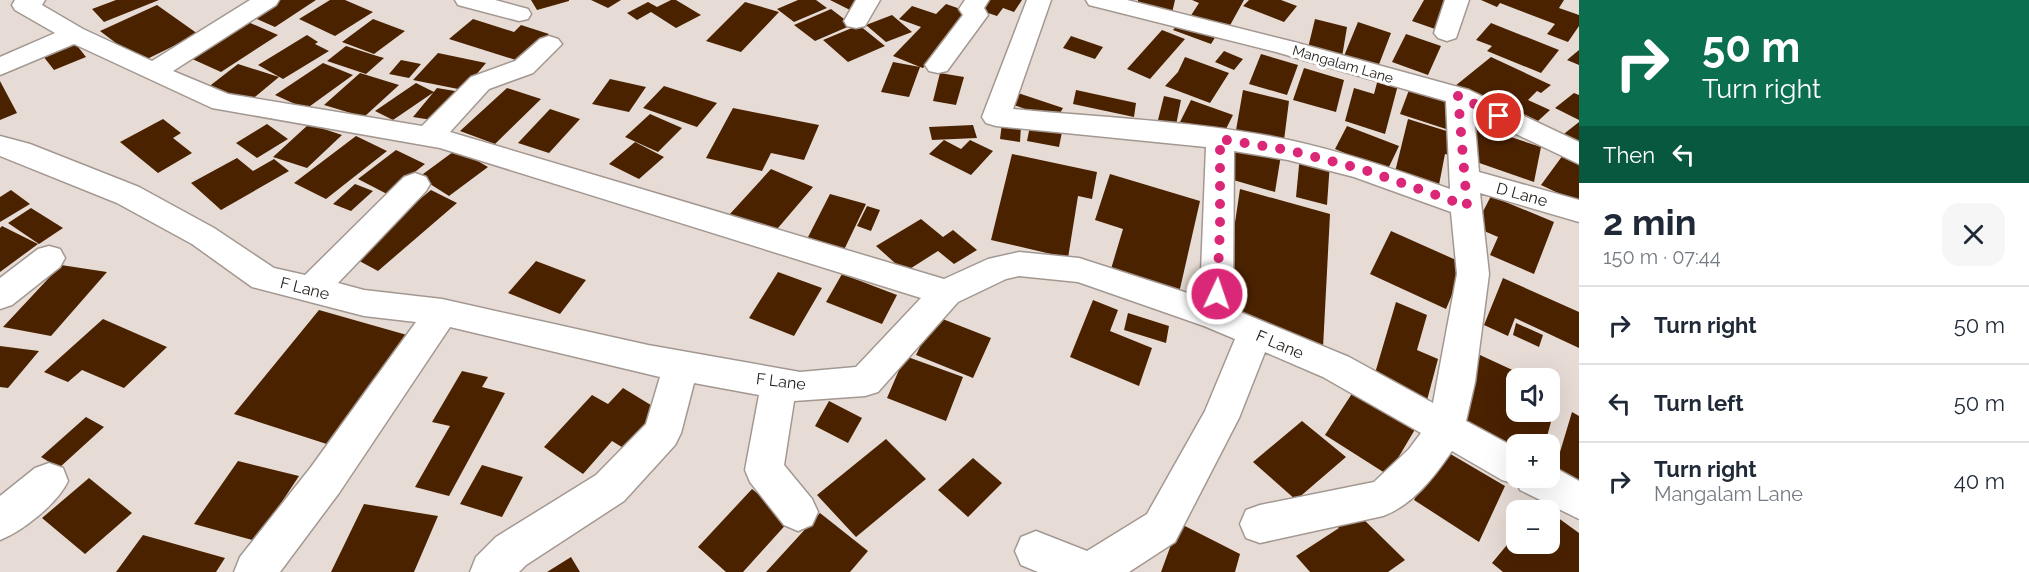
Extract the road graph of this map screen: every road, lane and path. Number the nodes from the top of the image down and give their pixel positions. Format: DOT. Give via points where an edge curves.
graph roads {
  1 [pos="267,0"];
  2 [pos="467,0"];
  3 [pos="977,0"];
  4 [pos="1039,0"];
  5 [pos="1098,0"];
  6 [pos="1456,0"];
  7 [pos="19,2"];
  8 [pos="519,14"];
  9 [pos="1447,33"];
  10 [pos="74,34"];
  11 [pos="549,44"];
  12 [pos="938,65"];
  13 [pos="0,68"];
  14 [pos="153,72"];
  15 [pos="1458,96"];
  16 [pos="428,137"];
  17 [pos="1220,139"];
  18 [pos="0,146"];
  19 [pos="1579,154"];
  20 [pos="416,184"];
  21 [pos="1466,192"];
  22 [pos="1579,211"];
  23 [pos="49,258"];
  24 [pos="311,290"];
  25 [pos="946,293"];
  26 [pos="0,296"];
  27 [pos="442,312"];
  28 [pos="1216,316"];
  29 [pos="1255,333"];
  30 [pos="681,366"];
  31 [pos="779,383"];
  32 [pos="1445,430"];
  33 [pos="1506,463"];
  34 [pos="49,481"];
  35 [pos="1554,488"];
  36 [pos="1579,501"];
  37 [pos="798,512"];
  38 [pos="0,521"];
  39 [pos="1260,524"];
  40 [pos="1036,550"];
  41 [pos="255,572"];
  42 [pos="491,572"];
  43 [pos="1087,572"];
  44 [pos="1092,572"];
  1 -- 14 [label="street"];
  2 -- 8 [label="street"];
  3 -- 12 [label="street" via="971,9 976,15"];
  4 -- 17 [label="street, D Lane" via="996,117"];
  5 -- 15 [label="street, Mangalam Lane"];
  6 -- 9 [label="street"];
  7 -- 10 [label="street"];
  10 -- 13 [label="street"];
  10 -- 14 [label="street"];
  11 -- 16 [label="street" via="524,67 480,83"];
  14 -- 16 [label="street" via="222,102"];
  15 -- 19 [label="street, Mangalam Lane"];
  15 -- 21 [label="street"];
  16 -- 25 [label="street"];
  17 -- 21 [label="street, D Lane" via="1288,150"];
  17 -- 28 [label="street"];
  18 -- 24 [label="street, F Lane" via="128,195 202,236 264,278"];
  20 -- 24 [label="street"];
  21 -- 22 [label="street, D Lane"];
  21 -- 32 [label="street" via="1473,274 1457,382"];
  23 -- 26 [label="street"];
  24 -- 27 [label="street, F Lane" via="364,303"];
  25 -- 28 [label="street, F Lane" via="999,268 1019,264 1079,270"];
  25 -- 31 [label="street, F Lane" via="865,381 800,387"];
  27 -- 30 [label="street, F Lane"];
  27 -- 41 [label="street" via="325,480"];
  28 -- 29 [label="street, F Lane"];
  29 -- 32 [label="street, F Lane" via="1336,368"];
  29 -- 44 [label="street" via="1220,418 1161,528"];
  30 -- 31 [label="street, F Lane"];
  30 -- 42 [label="street" via="662,433 610,488 511,551"];
  31 -- 37 [label="street" via="764,470"];
  32 -- 33 [label="street, F Lane"];
  32 -- 39 [label="street" via="1423,461 1383,498"];
  34 -- 38 [label="street"];
  35 -- 36 [label="street"];
  40 -- 43 [label="street"];
}
